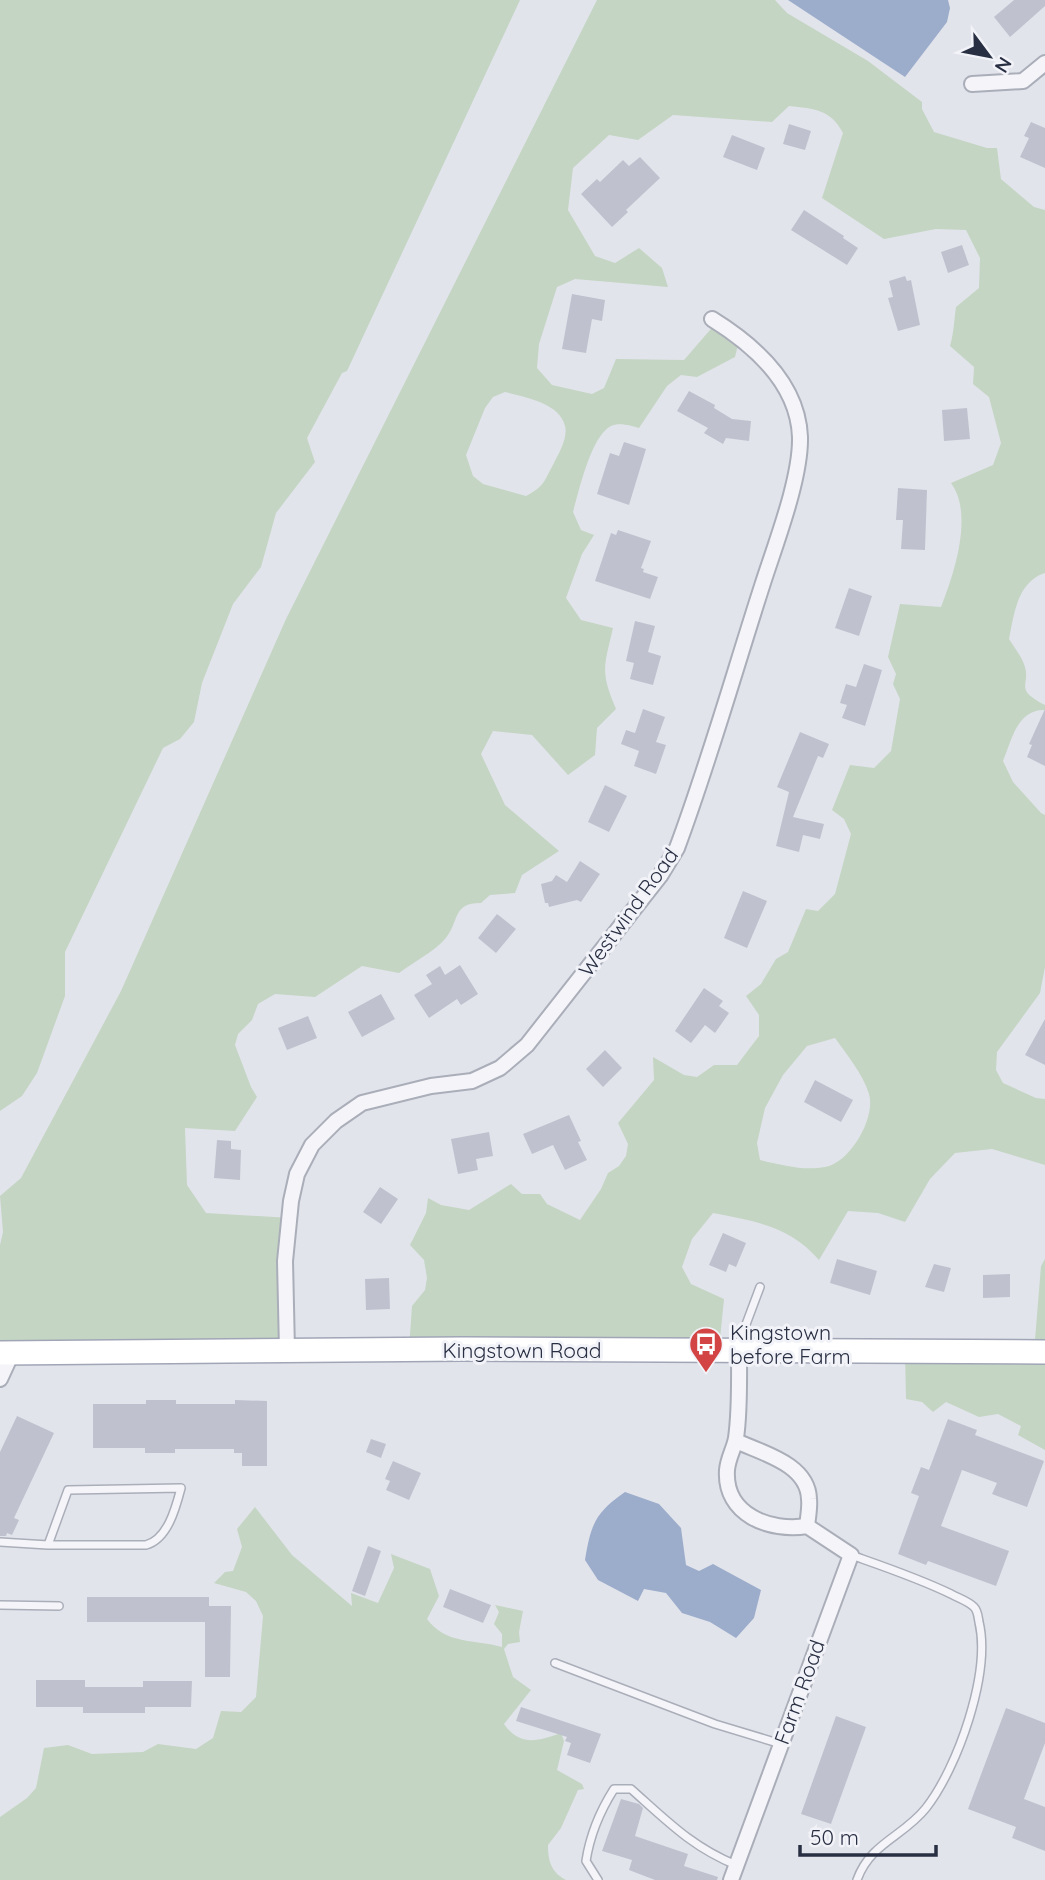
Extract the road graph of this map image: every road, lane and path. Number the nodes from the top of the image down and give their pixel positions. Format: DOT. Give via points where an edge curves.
graph roads {
  1 [pos="1045,63"];
  2 [pos="972,84"];
  3 [pos="712,319"];
  4 [pos="760,1287"];
  5 [pos="288,1350"];
  6 [pos="741,1351"];
  7 [pos="1045,1352"];
  8 [pos="6,1353"];
  9 [pos="0,1379"];
  10 [pos="736,1441"];
  11 [pos="807,1526"];
  12 [pos="0,1542"];
  13 [pos="48,1545"];
  14 [pos="851,1555"];
  15 [pos="0,1605"];
  16 [pos="59,1606"];
  17 [pos="555,1663"];
  18 [pos="780,1744"];
  19 [pos="736,1866"];
  20 [pos="598,1880"];
  21 [pos="731,1880"];
  22 [pos="857,1880"];
  1 -- 2 [label="street" via="1023,81"];
  3 -- 5 [label="street, Westwind Road" via="762,356 781,380 800,437 796,471 776,540 677,848 527,1045 500,1069 472,1082 431,1086 362,1103 312,1145 297,1174 291,1201 285,1261"];
  4 -- 6 [label="lane"];
  5 -- 6 [label="main road, Kingstown Road"];
  5 -- 8 [label="main road, Kingstown Road"];
  6 -- 7 [label="main road, Kingstown Road"];
  6 -- 10 [label="street"];
  8 -- 9 [label="street"];
  10 -- 11 [label="street" via="798,1473 807,1485"];
  10 -- 11 [label="street" via="727,1472 730,1490 745,1514 775,1527"];
  11 -- 14 [label="street"];
  12 -- 13 [label="lane"];
  13 -- 13 [label="lane" via="68,1490 181,1488 176,1508 154,1543"];
  14 -- 18 [label="street, Farm Road"];
  14 -- 22 [label="lane" via="922,1580 974,1608 983,1663 960,1742 942,1784 906,1828 866,1859"];
  15 -- 16 [label="lane"];
  17 -- 18 [label="lane"];
  18 -- 19 [label="street, Farm Road"];
  19 -- 20 [label="lane" via="677,1832 631,1789 614,1789 587,1851 586,1861"];
  19 -- 21 [label="street, Farm Road"];
}
